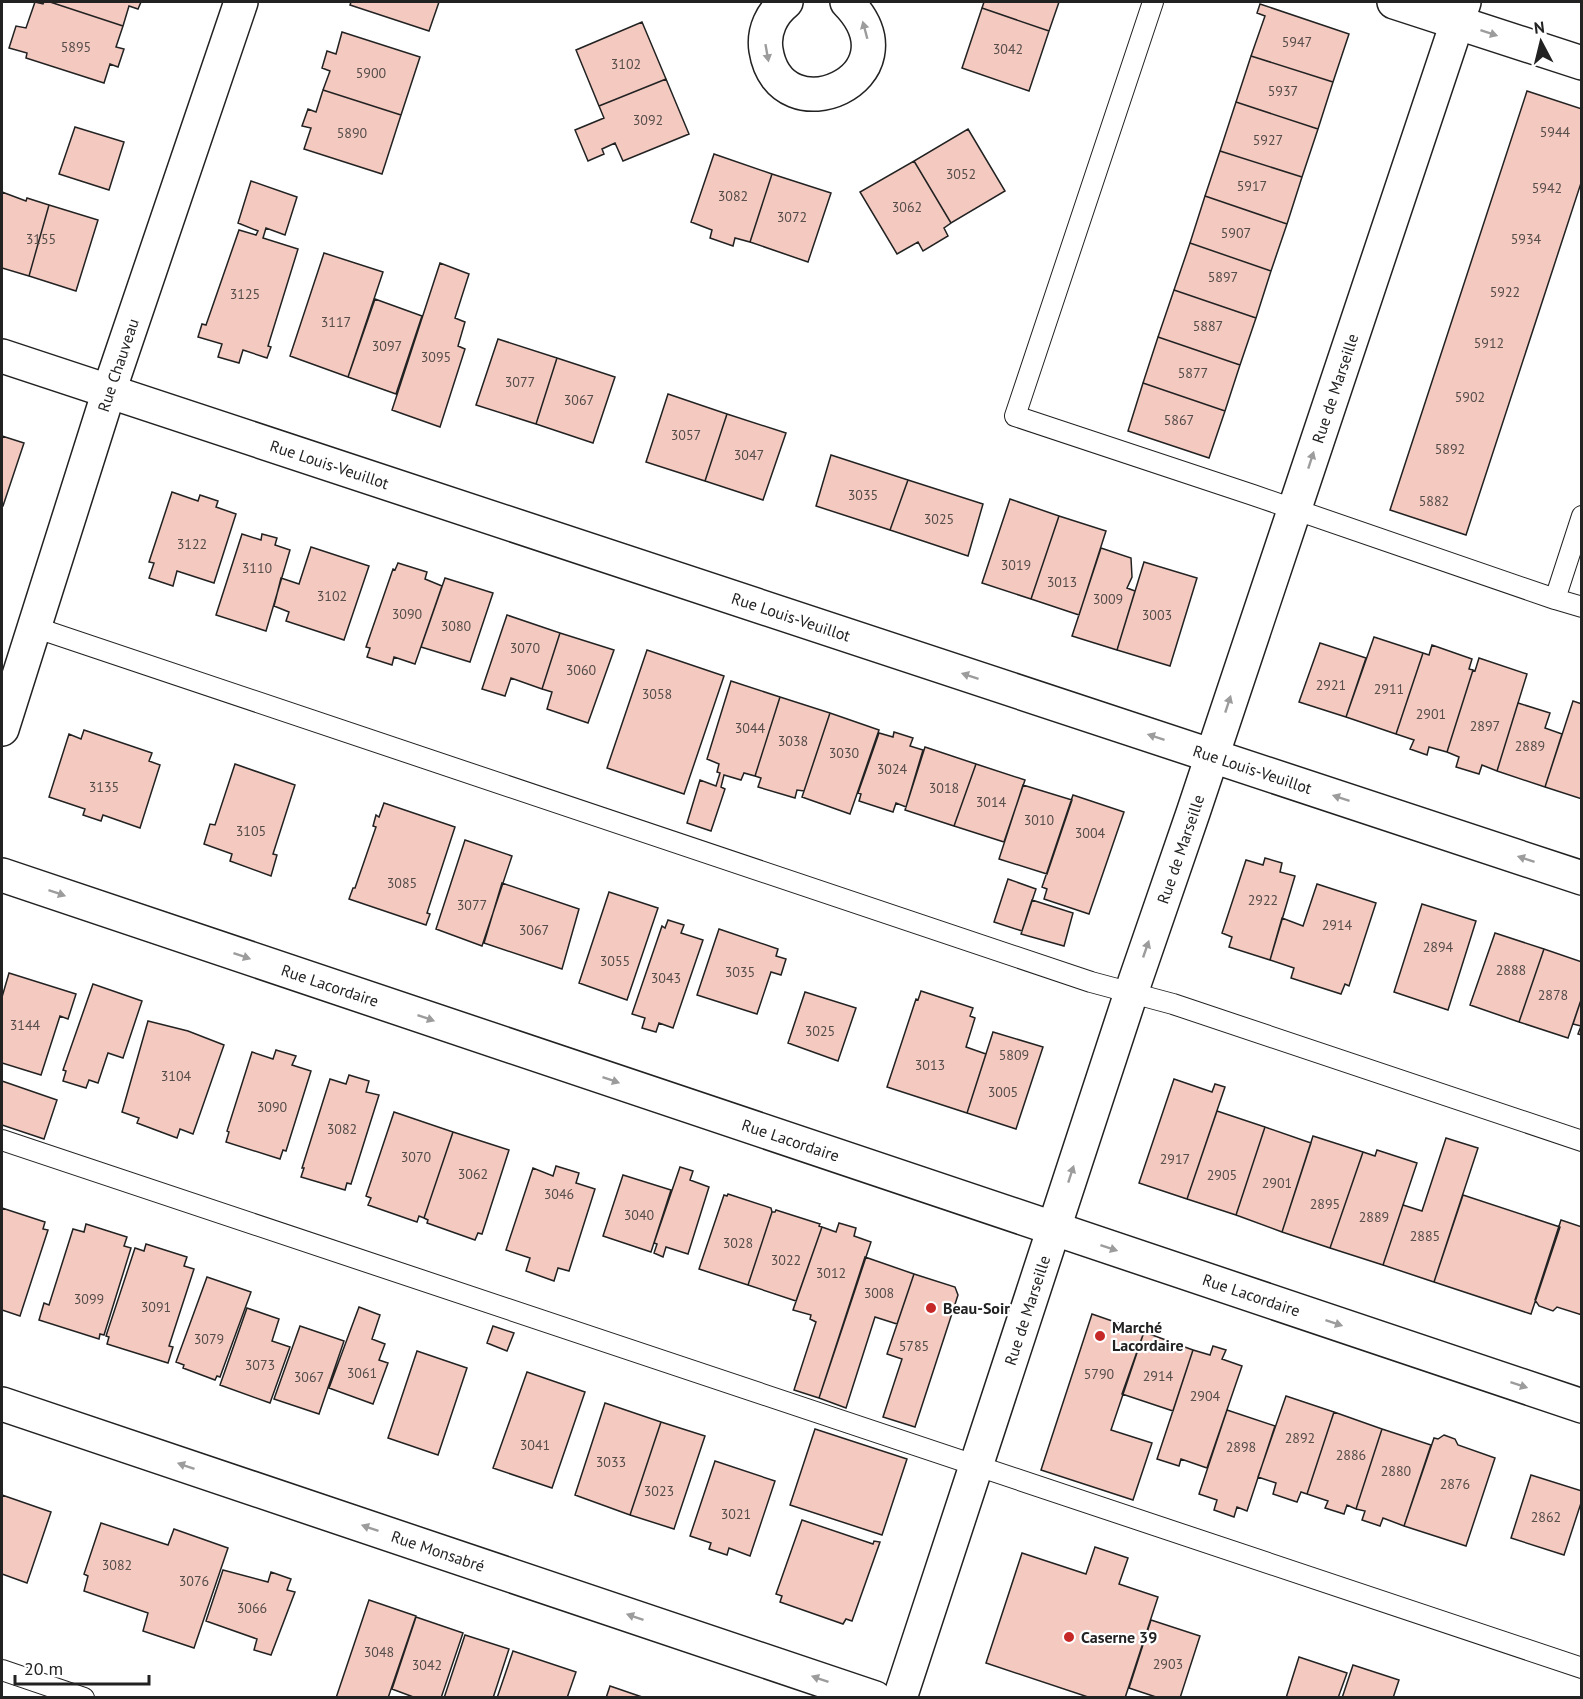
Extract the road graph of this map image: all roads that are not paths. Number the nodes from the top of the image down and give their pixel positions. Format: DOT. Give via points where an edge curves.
graph roads {
  1 [pos="241,2"];
  2 [pos="786,2"];
  3 [pos="848,2"];
  4 [pos="1153,2"];
  5 [pos="1394,2"];
  6 [pos="1460,12"];
  7 [pos="1581,63"];
  8 [pos="2,356"];
  9 [pos="109,391"];
  10 [pos="1294,509"];
  11 [pos="1581,516"];
  12 [pos="1555,599"];
  13 [pos="1581,608"];
  14 [pos="34,627"];
  15 [pos="2,729"];
  16 [pos="1211,755"];
  17 [pos="2,874"];
  18 [pos="1581,878"];
  19 [pos="1131,993"];
  20 [pos="2,1140"];
  21 [pos="1581,1140"];
  22 [pos="1053,1230"];
  23 [pos="2,1404"];
  24 [pos="1581,1406"];
  25 [pos="976,1466"];
  26 [pos="1581,1668"];
  27 [pos="2,1670"];
  28 [pos="84,1698"];
  29 [pos="875,1698"];
  30 [pos="900,1698"];
  1 -- 9 [label="street, Rue Chauveau"];
  2 -- 3 [label="street, one-way" via="773,15 766,30 765,48 778,78 808,94 841,89 855,78 864,63 867,30"];
  4 -- 10 [label="lane" via="1014,416"];
  5 -- 6 [label="street"];
  6 -- 7 [label="street, one-way"];
  10 -- 6 [label="street, Rue de Marseille, one-way"];
  8 -- 9 [label="street, Rue Louis-Veuillot"];
  9 -- 14 [label="street, Rue Chauveau"];
  16 -- 9 [label="street, Rue Louis-Veuillot, one-way"];
  10 -- 12 [label="lane"];
  16 -- 10 [label="street, Rue de Marseille, one-way"];
  11 -- 12 [label="lane"];
  12 -- 13 [label="lane"];
  14 -- 15 [label="street, Rue Chauveau"];
  14 -- 19 [label="lane"];
  18 -- 16 [label="street, Rue Louis-Veuillot, one-way"];
  19 -- 16 [label="street, Rue de Marseille, one-way"];
  17 -- 22 [label="street, Rue Lacordaire, one-way"];
  19 -- 21 [label="lane"];
  22 -- 19 [label="street, Rue de Marseille, one-way"];
  20 -- 25 [label="lane"];
  22 -- 24 [label="street, Rue Lacordaire, one-way"];
  22 -- 25 [label="street, Rue de Marseille"];
  29 -- 23 [label="street, Rue Monsabré, one-way"];
  25 -- 26 [label="lane"];
  25 -- 30 [label="street, Rue de Marseille"];
  27 -- 28 [label="lane"];
}
